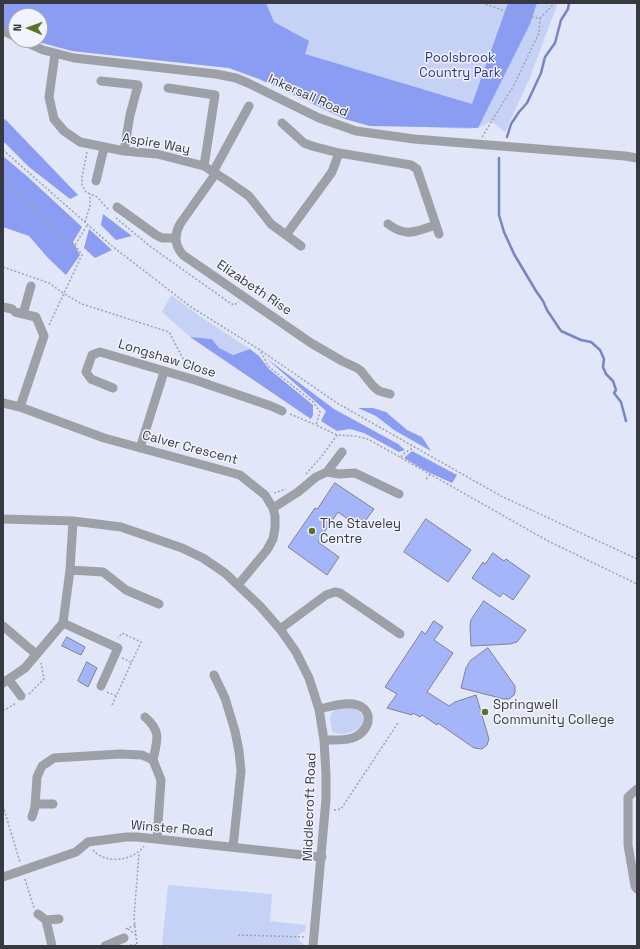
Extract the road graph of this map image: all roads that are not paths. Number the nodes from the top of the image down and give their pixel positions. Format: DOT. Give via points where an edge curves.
graph roads {
  1 [pos="40,48"];
  2 [pos="55,54"];
  3 [pos="101,81"];
  4 [pos="168,88"];
  5 [pos="249,106"];
  6 [pos="282,123"];
  7 [pos="104,148"];
  8 [pos="124,151"];
  9 [pos="339,153"];
  10 [pos="637,158"];
  11 [pos="204,166"];
  12 [pos="214,172"];
  13 [pos="96,181"];
  14 [pos="117,207"];
  15 [pos="388,224"];
  16 [pos="436,225"];
  17 [pos="439,234"];
  18 [pos="286,235"];
  19 [pos="176,238"];
  20 [pos="301,246"];
  21 [pos="31,286"];
  22 [pos="13,311"];
  23 [pos="164,372"];
  24 [pos="113,388"];
  25 [pos="390,394"];
  26 [pos="3,403"];
  27 [pos="20,407"];
  28 [pos="282,411"];
  29 [pos="140,448"];
  30 [pos="342,452"];
  31 [pos="327,472"];
  32 [pos="399,494"];
  33 [pos="273,508"];
  34 [pos="3,518"];
  35 [pos="73,522"];
  36 [pos="70,570"];
  37 [pos="238,585"];
  38 [pos="159,604"];
  39 [pos="62,623"];
  40 [pos="3,626"];
  41 [pos="280,629"];
  42 [pos="400,634"];
  43 [pos="37,653"];
  44 [pos="214,675"];
  45 [pos="6,681"];
  46 [pos="101,686"];
  47 [pos="21,698"];
  48 [pos="319,709"];
  49 [pos="145,718"];
  50 [pos="324,740"];
  51 [pos="153,760"];
  52 [pos="637,789"];
  53 [pos="35,804"];
  54 [pos="53,804"];
  55 [pos="32,816"];
  56 [pos="157,840"];
  57 [pos="233,847"];
  58 [pos="322,857"];
  59 [pos="3,877"];
  60 [pos="637,889"];
  61 [pos="38,914"];
  62 [pos="59,919"];
  63 [pos="46,920"];
  64 [pos="126,941"];
  65 [pos="314,942"];
  66 [pos="52,946"];
  67 [pos="105,946"];
  1 -- 2 [label="street, Inkersall Road"];
  2 -- 7 [label="street, Aspire Way" via="49,96 54,119 64,131 80,142"];
  2 -- 10 [label="street, Inkersall Road" via="236,78 319,118 356,131 414,139"];
  3 -- 8 [label="street" via="138,85"];
  4 -- 11 [label="street" via="215,94"];
  5 -- 12 [label="street"];
  6 -- 9 [label="street" via="304,143"];
  7 -- 8 [label="street, Aspire Way"];
  7 -- 13 [label="street"];
  8 -- 11 [label="street, Aspire Way" via="156,154"];
  9 -- 16 [label="street" via="411,165 417,169"];
  9 -- 18 [label="street" via="332,172"];
  11 -- 12 [label="street, Aspire Way"];
  12 -- 18 [label="street, Aspire Way" via="249,196 271,224"];
  12 -- 19 [label="street" via="180,224"];
  14 -- 19 [label="street" via="156,235 162,238"];
  15 -- 16 [label="street" via="404,233"];
  16 -- 17 [label="street"];
  18 -- 20 [label="street, Aspire Way"];
  19 -- 25 [label="street, Elizabeth Rise" via="178,250 183,255 311,343 357,368 379,391"];
  21 -- 22 [label="street"];
  22 -- 27 [label="street" via="36,317 44,336"];
  23 -- 24 [label="street, Longshaw Close" via="100,352 92,355 86,372 91,379"];
  23 -- 28 [label="street, Longshaw Close" via="195,380"];
  23 -- 29 [label="street"];
  26 -- 27 [label="street, Calver Crescent"];
  27 -- 29 [label="street, Calver Crescent" via="104,438"];
  29 -- 33 [label="street, Calver Crescent" via="240,475 265,495"];
  30 -- 31 [label="street"];
  31 -- 32 [label="street" via="355,473"];
  31 -- 33 [label="street"];
  33 -- 37 [label="street, Calver Crescent" via="276,528 273,539"];
  34 -- 35 [label="street, Middlecroft Road"];
  35 -- 36 [label="street"];
  35 -- 37 [label="street, Middlecroft Road" via="121,527 182,548 203,558"];
  36 -- 38 [label="street" via="103,572 126,590"];
  36 -- 39 [label="street"];
  37 -- 41 [label="street, Middlecroft Road"];
  39 -- 43 [label="street"];
  39 -- 46 [label="street" via="116,645"];
  40 -- 43 [label="street"];
  41 -- 42 [label="street" via="326,595 335,592"];
  41 -- 48 [label="street, Middlecroft Road" via="296,652 309,678"];
  43 -- 45 [label="street" via="25,668"];
  44 -- 57 [label="street" via="236,731 239,751 241,771"];
  45 -- 47 [label="street"];
  48 -- 50 [label="street, Middlecroft Road"];
  48 -- 50 [label="street" via="339,704 353,704 361,706 369,718 367,726 354,738"];
  49 -- 51 [label="street" via="157,732"];
  50 -- 58 [label="street, Middlecroft Road" via="326,774"];
  51 -- 53 [label="street" via="142,755 120,754 54,758 42,766 37,777"];
  51 -- 56 [label="street" via="161,780"];
  52 -- 60 [label="street" via="628,797 628,845"];
  53 -- 54 [label="street"];
  53 -- 55 [label="street"];
  56 -- 57 [label="street, Winster Road"];
  56 -- 59 [label="street, Winster Road" via="126,837 88,842 76,852"];
  57 -- 58 [label="street, Winster Road"];
  58 -- 65 [label="street, Middlecroft Road"];
  61 -- 63 [label="street"];
  62 -- 63 [label="street"];
  63 -- 66 [label="street"];
  64 -- 67 [label="street"];
}
